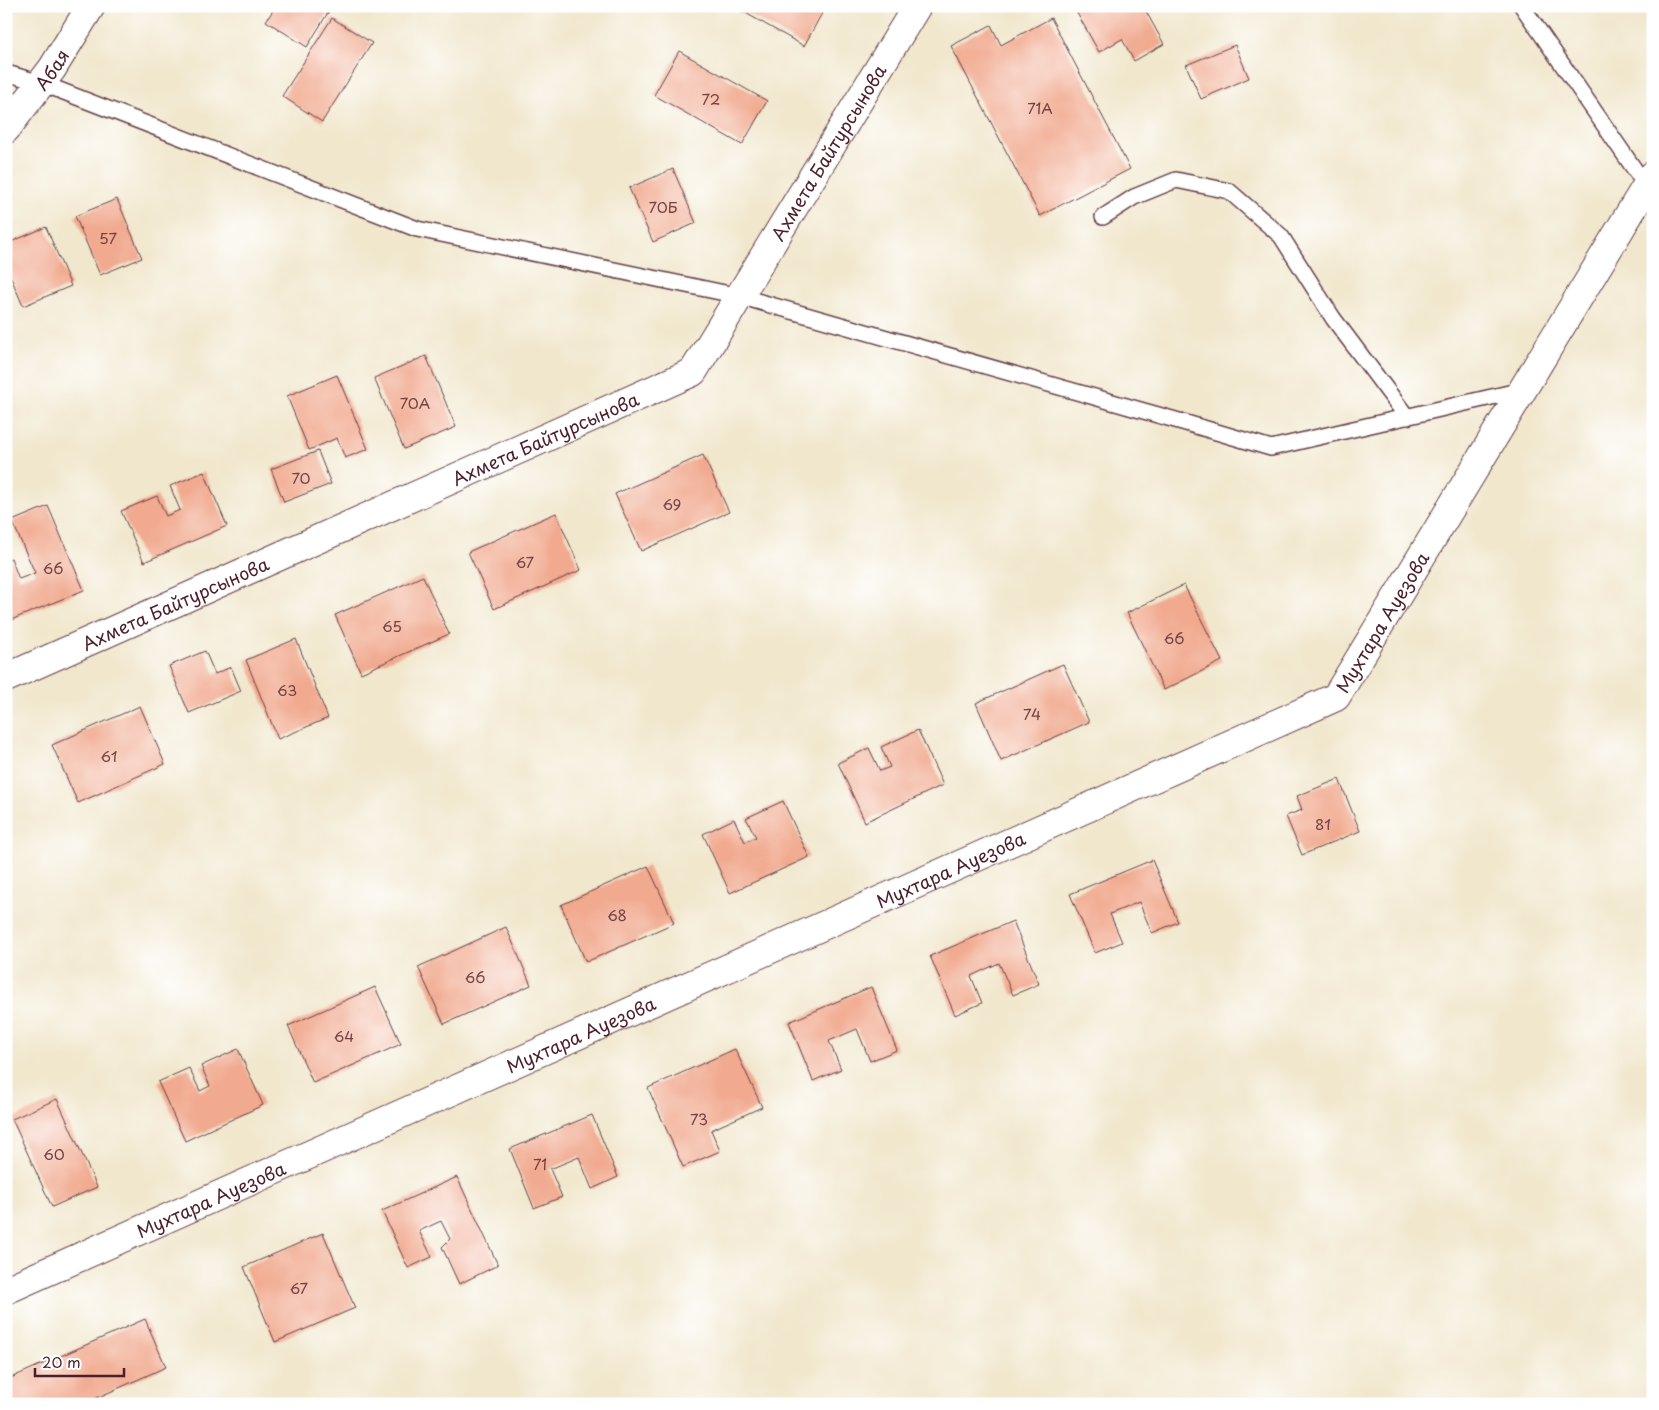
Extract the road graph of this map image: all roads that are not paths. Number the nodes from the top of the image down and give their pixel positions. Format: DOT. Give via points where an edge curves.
graph roads {
  1 [pos="91,6"];
  2 [pos="917,6"];
  3 [pos="1522,6"];
  4 [pos="6,74"];
  5 [pos="41,83"];
  6 [pos="6,129"];
  7 [pos="1649,180"];
  8 [pos="1103,217"];
  9 [pos="740,296"];
  10 [pos="1522,390"];
  11 [pos="1407,417"];
  12 [pos="6,678"];
  13 [pos="6,1290"];
  1 -- 5 [label="street, Абая"];
  2 -- 9 [label="street, Ахмета Байтурсынова"];
  3 -- 7 [label="lane"];
  4 -- 5 [label="lane"];
  5 -- 6 [label="street, Абая"];
  5 -- 9 [label="lane" via="417,229"];
  7 -- 10 [label="street, Мухтара Ауезова"];
  8 -- 11 [label="lane" via="1134,197 1176,180 1229,191 1281,236 1333,318"];
  9 -- 11 [label="lane" via="1271,448"];
  9 -- 12 [label="street, Ахмета Байтурсынова" via="693,372"];
  10 -- 11 [label="lane"];
  10 -- 13 [label="street, Мухтара Ауезова" via="1336,697"];
}
